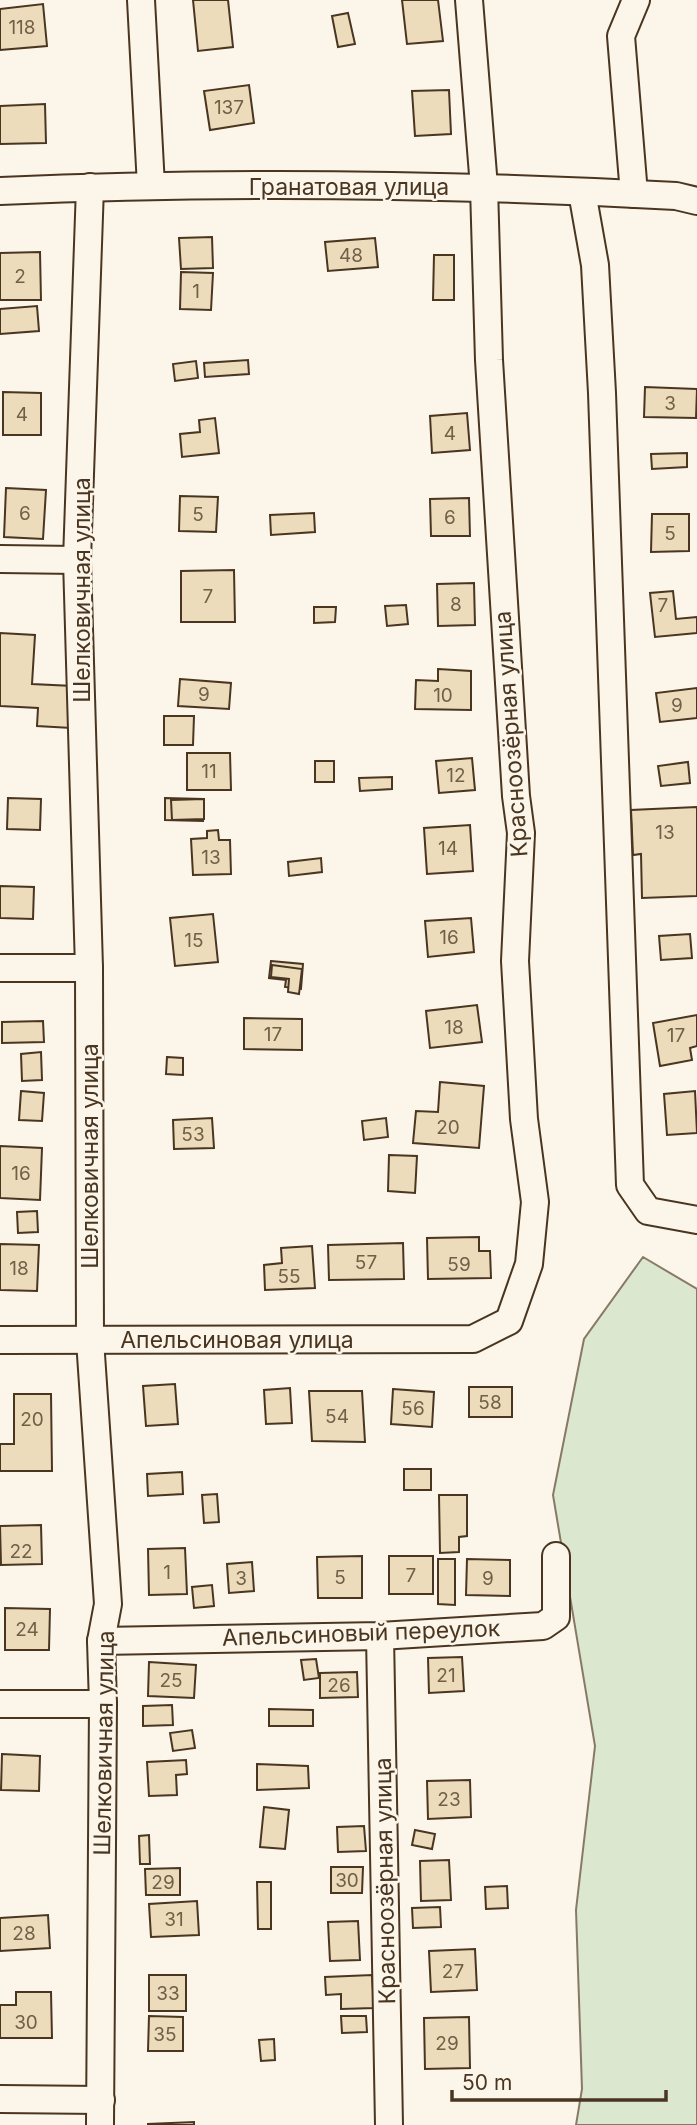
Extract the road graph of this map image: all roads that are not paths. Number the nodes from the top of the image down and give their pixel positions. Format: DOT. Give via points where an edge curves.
graph roads {
  1 [pos="141,0"];
  2 [pos="469,0"];
  3 [pos="636,0"];
  4 [pos="151,186"];
  5 [pos="90,187"];
  6 [pos="484,187"];
  7 [pos="0,191"];
  8 [pos="582,192"];
  9 [pos="634,194"];
  10 [pos="697,201"];
  11 [pos="0,559"];
  12 [pos="77,560"];
  13 [pos="0,968"];
  14 [pos="89,968"];
  15 [pos="697,1220"];
  16 [pos="473,1339"];
  17 [pos="0,1340"];
  18 [pos="90,1340"];
  19 [pos="556,1556"];
  20 [pos="380,1636"];
  21 [pos="101,1641"];
  22 [pos="0,1704"];
  23 [pos="103,1704"];
  24 [pos="0,2099"];
  25 [pos="100,2112"];
  26 [pos="388,2125"];
  1 -- 4 [label="street"];
  2 -- 6 [label="street, Красноозёрная улица"];
  3 -- 9 [label="street" via="621,36"];
  4 -- 5 [label="street, Гранатовая улица"];
  4 -- 6 [label="street, Гранатовая улица"];
  5 -- 7 [label="street, Гранатовая улица"];
  5 -- 12 [label="street, Шелковичная улица"];
  6 -- 8 [label="street, Гранатовая улица"];
  6 -- 16 [label="street, Красноозёрная улица" via="500,558 521,833 515,961 524,1119 535,1202 529,1264 509,1321"];
  8 -- 9 [label="street, Гранатовая улица"];
  8 -- 15 [label="street" via="595,265 602,393 630,1185 648,1211"];
  9 -- 10 [label="street, Гранатовая улица"];
  11 -- 12 [label="street"];
  12 -- 14 [label="street, Шелковичная улица"];
  13 -- 14 [label="street"];
  14 -- 18 [label="street, Шелковичная улица"];
  16 -- 18 [label="street, Апельсиновая улица"];
  17 -- 18 [label="street, Апельсиновая улица"];
  18 -- 21 [label="street, Шелковичная улица" via="108,1604"];
  19 -- 20 [label="street, Апельсиновый переулок" via="556,1617 543,1626"];
  20 -- 21 [label="street, Апельсиновый переулок"];
  20 -- 26 [label="street, Красноозёрная улица"];
  21 -- 23 [label="street, Шелковичная улица"];
  22 -- 23 [label="street"];
  23 -- 25 [label="street, Шелковичная улица"];
  24 -- 25 [label="street"];
}
